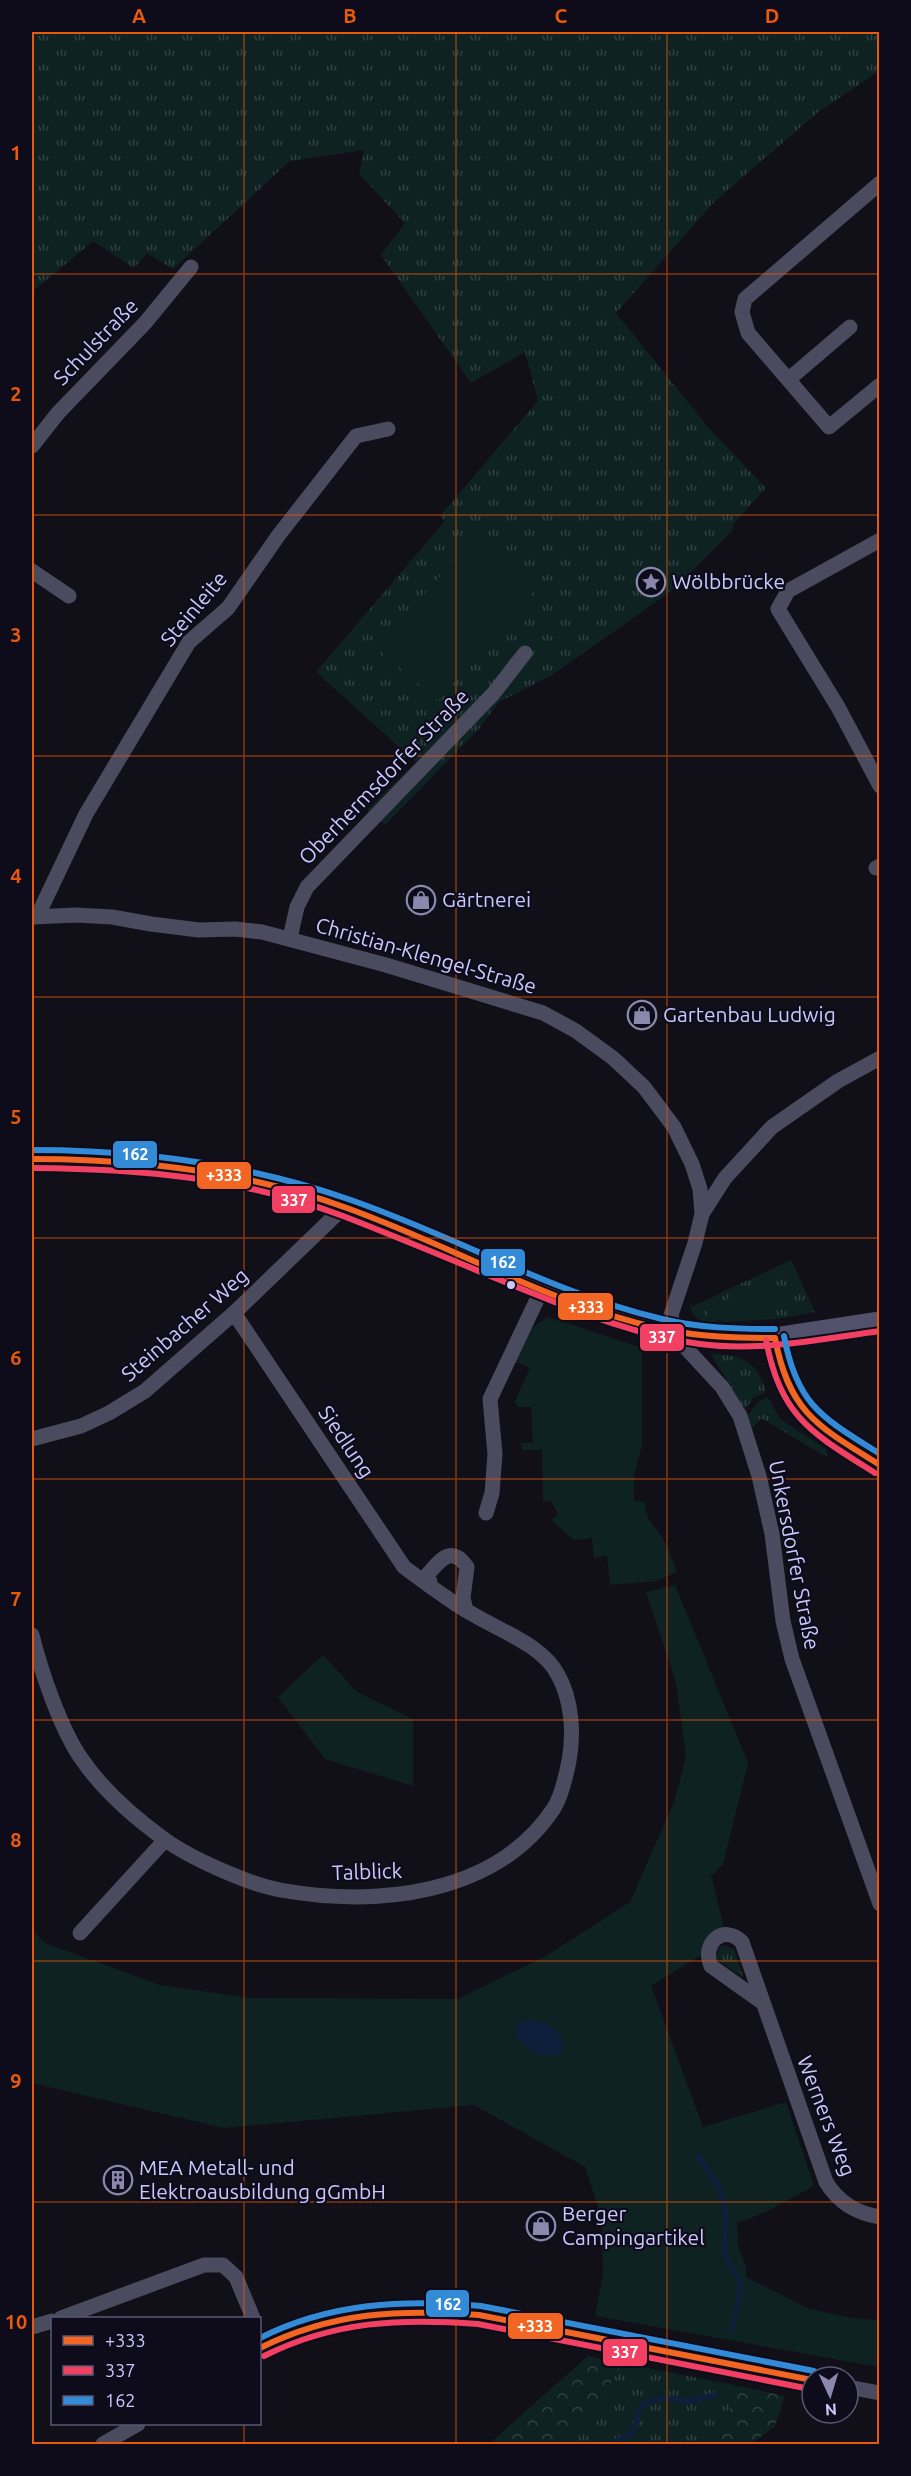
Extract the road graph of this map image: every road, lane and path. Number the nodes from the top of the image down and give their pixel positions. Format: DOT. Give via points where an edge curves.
graph roads {
  1 [pos="879,183"];
  2 [pos="191,267"];
  3 [pos="850,327"];
  4 [pos="789,379"];
  5 [pos="879,385"];
  6 [pos="388,429"];
  7 [pos="32,446"];
  8 [pos="879,540"];
  9 [pos="32,571"];
  10 [pos="69,596"];
  11 [pos="525,652"];
  12 [pos="879,786"];
  13 [pos="34,917"];
  14 [pos="290,938"];
  15 [pos="879,1058"];
  16 [pos="32,1159"];
  17 [pos="344,1207"];
  18 [pos="702,1214"];
  19 [pos="542,1288"];
  20 [pos="234,1313"];
  21 [pos="879,1322"];
  22 [pos="675,1332"];
  23 [pos="775,1338"];
  24 [pos="32,1439"];
  25 [pos="879,1465"];
  26 [pos="486,1513"];
  27 [pos="431,1587"];
  28 [pos="466,1610"];
  29 [pos="32,1635"];
  30 [pos="165,1840"];
  31 [pos="879,1904"];
  32 [pos="80,1933"];
  33 [pos="763,2003"];
  34 [pos="879,2217"];
  35 [pos="66,2317"];
  36 [pos="253,2317"];
  37 [pos="51,2321"];
  38 [pos="32,2327"];
  39 [pos="262,2342"];
  40 [pos="800,2378"];
  41 [pos="860,2389"];
  42 [pos="879,2393"];
  43 [pos="136,2425"];
  44 [pos="103,2445"];
  1 -- 4 [label="street" via="745,300 742,312 748,333"];
  2 -- 7 [label="street, Schulstraße"];
  3 -- 4 [label="street"];
  4 -- 5 [label="street" via="829,427"];
  6 -- 13 [label="street, Steinleite" via="356,436 228,608 189,642 86,814"];
  8 -- 12 [label="street" via="788,591 778,609 838,707"];
  9 -- 10 [label="street"];
  11 -- 14 [label="street, Oberhermsdorfer Straße" via="493,694 307,887 297,907"];
  13 -- 14 [label="street, Christian-Klengel-Straße" via="112,916 199,930 238,929"];
  14 -- 18 [label="street, Christian-Klengel-Straße" via="543,1012 576,1031 644,1087 674,1127 692,1164"];
  15 -- 18 [label="street, Christian-Klengel-Straße" via="772,1127 725,1178"];
  16 -- 17 [label="street" via="114,1160 224,1173"];
  17 -- 19 [label="street"];
  17 -- 20 [label="street, Steinbacher Weg"];
  18 -- 22 [label="street, Christian-Klengel-Straße" via="671,1315"];
  19 -- 22 [label="street" via="632,1323"];
  19 -- 26 [label="street" via="490,1399 495,1454"];
  20 -- 24 [label="street, Steinbacher Weg" via="137,1396 81,1426"];
  20 -- 27 [label="street, Siedlung" via="404,1567"];
  21 -- 23 [label="street"];
  22 -- 23 [label="street"];
  22 -- 31 [label="street, Unkersdorfer Straße" via="722,1387 740,1416 772,1534 783,1622 792,1659"];
  23 -- 25 [label="street" via="783,1373 798,1404 816,1424"];
  27 -- 28 [label="street, Talblick"];
  27 -- 28 [label="street" via="428,1574 443,1557 454,1555 462,1559 468,1571 463,1598"];
  28 -- 30 [label="street, Talblick" via="544,1659 558,1674 568,1709 573,1741 555,1806 508,1856 474,1876 438,1886 390,1896 352,1897 278,1890 222,1870"];
  29 -- 30 [label="street, Talblick" via="44,1676 83,1762 120,1802"];
  30 -- 32 [label="street"];
  33 -- 34 [label="street, Werners Weg" via="826,2182 853,2209"];
  35 -- 36 [label="street" via="204,2265 223,2265 236,2277"];
  37 -- 38 [label="street"];
  39 -- 40 [label="street" via="374,2313 438,2311 479,2315"];
  41 -- 42 [label="street"];
  43 -- 44 [label="street"];
}
